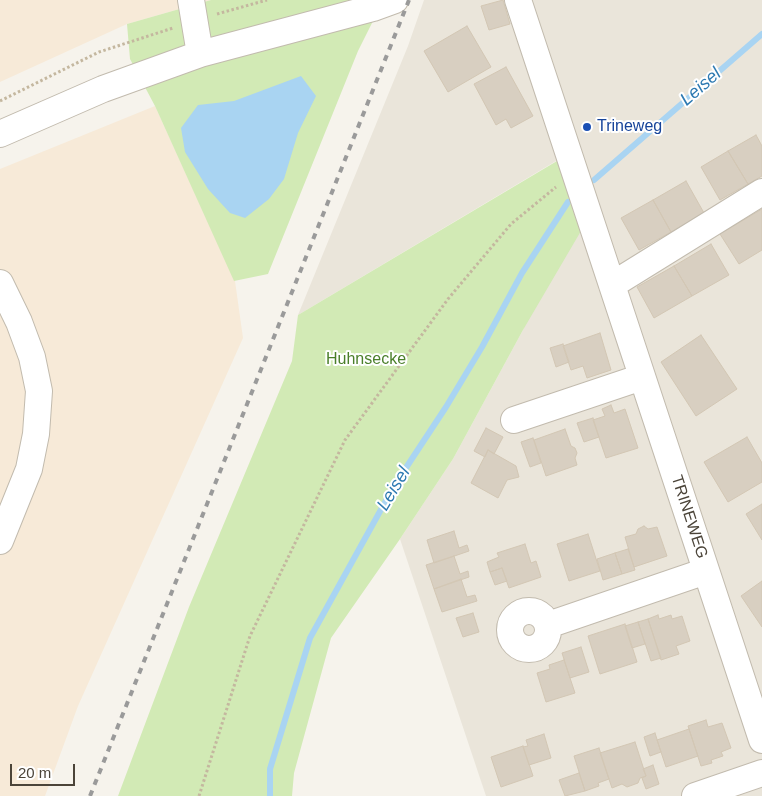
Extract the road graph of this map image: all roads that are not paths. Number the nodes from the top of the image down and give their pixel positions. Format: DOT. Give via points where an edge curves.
graph roads {
  1 [pos="395,0"];
  2 [pos="518,0"];
  3 [pos="193,10"];
  4 [pos="200,54"];
  5 [pos="0,134"];
  6 [pos="762,192"];
  7 [pos="0,282"];
  8 [pos="612,285"];
  9 [pos="642,377"];
  10 [pos="514,420"];
  11 [pos="0,541"];
  12 [pos="706,571"];
  13 [pos="548,625"];
  14 [pos="762,740"];
  15 [pos="762,773"];
  16 [pos="695,796"];
  1 -- 4 [label="street"];
  2 -- 8 [label="street, TRINEWEG"];
  3 -- 4 [label="street"];
  4 -- 5 [label="street" via="103,88"];
  6 -- 8 [label="street"];
  7 -- 11 [label="street" via="32,357 39,392 29,469"];
  8 -- 9 [label="street, TRINEWEG"];
  9 -- 10 [label="street"];
  9 -- 12 [label="street, TRINEWEG"];
  12 -- 13 [label="street, TRINEWEG"];
  12 -- 14 [label="street, TRINEWEG"];
  15 -- 16 [label="street"];
}
